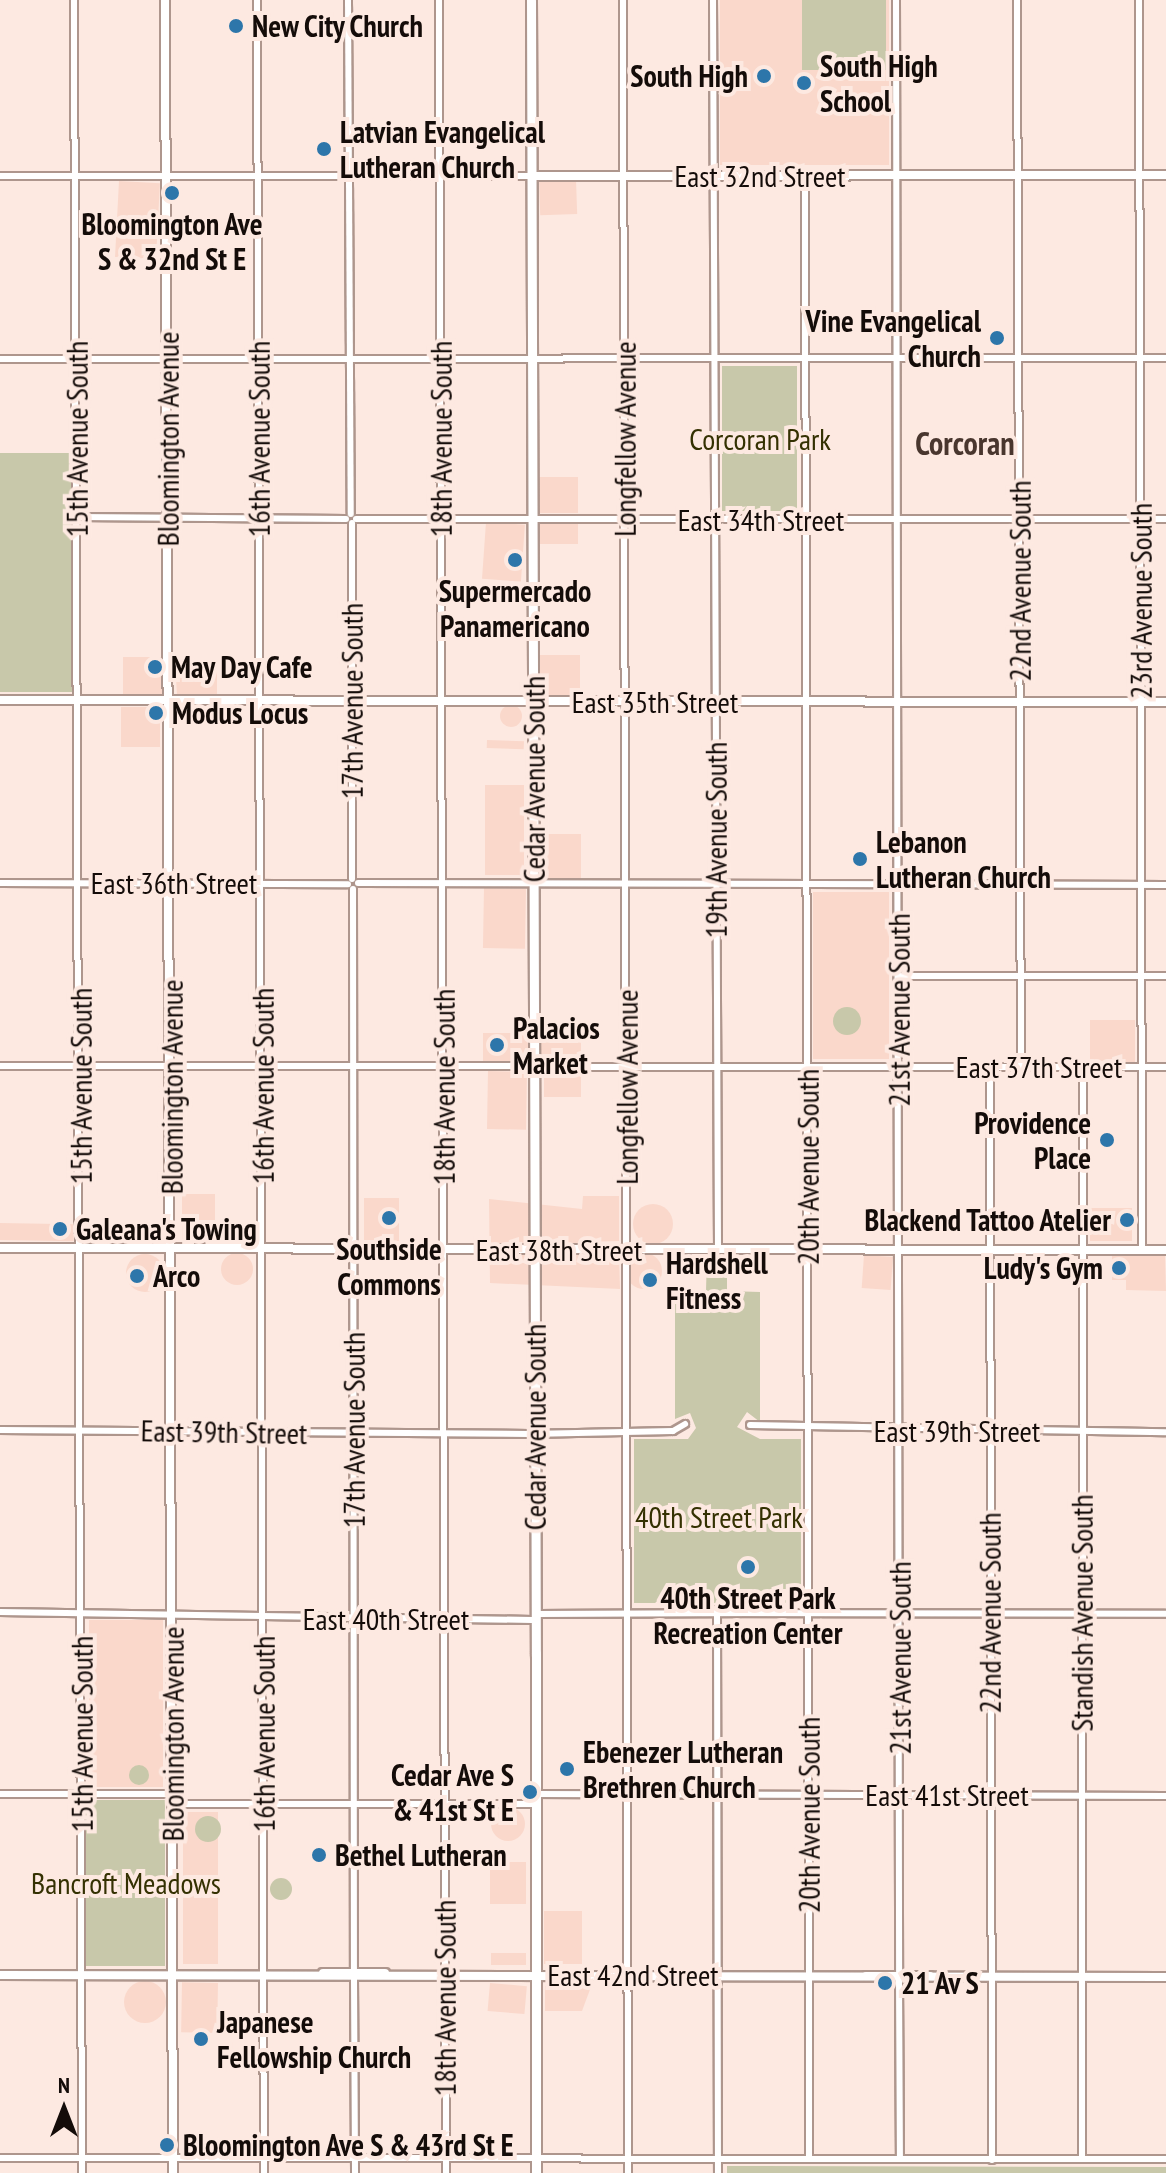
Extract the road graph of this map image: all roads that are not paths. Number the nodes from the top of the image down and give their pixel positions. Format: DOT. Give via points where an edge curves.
graph roads {
  1 [pos="74,0"];
  2 [pos="165,0"];
  3 [pos="257,0"];
  4 [pos="348,0"];
  5 [pos="439,0"];
  6 [pos="531,0"];
  7 [pos="623,0"];
  8 [pos="713,0"];
  9 [pos="896,0"];
  10 [pos="1017,0"];
  11 [pos="1139,0"];
  12 [pos="1140,175"];
  13 [pos="1166,175"];
  14 [pos="0,176"];
  15 [pos="258,176"];
  16 [pos="349,176"];
  17 [pos="440,176"];
  18 [pos="532,176"];
  19 [pos="624,176"];
  20 [pos="714,176"];
  21 [pos="805,176"];
  22 [pos="896,176"];
  23 [pos="1018,176"];
  24 [pos="75,177"];
  25 [pos="167,177"];
  26 [pos="532,358"];
  27 [pos="624,358"];
  28 [pos="715,358"];
  29 [pos="897,358"];
  30 [pos="1166,358"];
  31 [pos="0,359"];
  32 [pos="259,359"];
  33 [pos="350,359"];
  34 [pos="440,359"];
  35 [pos="804,359"];
  36 [pos="1019,359"];
  37 [pos="1140,359"];
  38 [pos="77,360"];
  39 [pos="168,360"];
  40 [pos="77,517"];
  41 [pos="169,518"];
  42 [pos="260,518"];
  43 [pos="351,518"];
  44 [pos="442,519"];
  45 [pos="1141,519"];
  46 [pos="1166,519"];
  47 [pos="532,520"];
  48 [pos="626,520"];
  49 [pos="715,520"];
  50 [pos="1020,520"];
  51 [pos="805,521"];
  52 [pos="898,521"];
  53 [pos="0,700"];
  54 [pos="79,700"];
  55 [pos="170,701"];
  56 [pos="261,701"];
  57 [pos="352,701"];
  58 [pos="442,701"];
  59 [pos="533,702"];
  60 [pos="626,702"];
  61 [pos="715,702"];
  62 [pos="806,702"];
  63 [pos="899,702"];
  64 [pos="1020,702"];
  65 [pos="1141,702"];
  66 [pos="1166,702"];
  67 [pos="0,883"];
  68 [pos="80,883"];
  69 [pos="262,883"];
  70 [pos="443,883"];
  71 [pos="171,884"];
  72 [pos="353,884"];
  73 [pos="534,884"];
  74 [pos="626,884"];
  75 [pos="716,884"];
  76 [pos="806,884"];
  77 [pos="899,884"];
  78 [pos="1021,884"];
  79 [pos="1142,885"];
  80 [pos="1166,885"];
  81 [pos="899,976"];
  82 [pos="1021,976"];
  83 [pos="1142,976"];
  84 [pos="1166,976"];
  85 [pos="0,1066"];
  86 [pos="81,1066"];
  87 [pos="172,1066"];
  88 [pos="263,1066"];
  89 [pos="353,1067"];
  90 [pos="444,1067"];
  91 [pos="534,1067"];
  92 [pos="627,1067"];
  93 [pos="717,1067"];
  94 [pos="808,1067"];
  95 [pos="900,1067"];
  96 [pos="990,1067"];
  97 [pos="1021,1067"];
  98 [pos="1083,1067"];
  99 [pos="1142,1067"];
  100 [pos="1166,1067"];
  101 [pos="0,1248"];
  102 [pos="82,1248"];
  103 [pos="173,1248"];
  104 [pos="264,1249"];
  105 [pos="354,1249"];
  106 [pos="444,1249"];
  107 [pos="535,1249"];
  108 [pos="628,1249"];
  109 [pos="718,1249"];
  110 [pos="809,1250"];
  111 [pos="900,1250"];
  112 [pos="991,1250"];
  113 [pos="1082,1250"];
  114 [pos="1142,1250"];
  115 [pos="1166,1250"];
  116 [pos="685,1424"];
  117 [pos="750,1425"];
  118 [pos="0,1430"];
  119 [pos="82,1431"];
  120 [pos="626,1431"];
  121 [pos="809,1431"];
  122 [pos="900,1431"];
  123 [pos="991,1431"];
  124 [pos="1082,1432"];
  125 [pos="1166,1432"];
  126 [pos="173,1433"];
  127 [pos="355,1433"];
  128 [pos="536,1433"];
  129 [pos="264,1434"];
  130 [pos="445,1434"];
  131 [pos="0,1612"];
  132 [pos="82,1613"];
  133 [pos="627,1613"];
  134 [pos="717,1613"];
  135 [pos="809,1613"];
  136 [pos="900,1613"];
  137 [pos="991,1613"];
  138 [pos="1082,1613"];
  139 [pos="1166,1614"];
  140 [pos="173,1615"];
  141 [pos="535,1617"];
  142 [pos="264,1618"];
  143 [pos="355,1618"];
  144 [pos="445,1619"];
  145 [pos="0,1794"];
  146 [pos="82,1795"];
  147 [pos="626,1795"];
  148 [pos="718,1795"];
  149 [pos="809,1795"];
  150 [pos="900,1795"];
  151 [pos="990,1795"];
  152 [pos="1082,1796"];
  153 [pos="1166,1796"];
  154 [pos="173,1799"];
  155 [pos="536,1799"];
  156 [pos="446,1803"];
  157 [pos="264,1804"];
  158 [pos="354,1804"];
  159 [pos="446,1974"];
  160 [pos="0,1975"];
  161 [pos="82,1975"];
  162 [pos="173,1975"];
  163 [pos="263,1975"];
  164 [pos="354,1975"];
  165 [pos="536,1975"];
  166 [pos="718,1975"];
  167 [pos="809,1975"];
  168 [pos="628,1976"];
  169 [pos="899,1976"];
  170 [pos="1082,1976"];
  171 [pos="991,1977"];
  172 [pos="1166,1977"];
  173 [pos="0,2158"];
  174 [pos="82,2158"];
  175 [pos="173,2158"];
  176 [pos="264,2158"];
  177 [pos="355,2158"];
  178 [pos="446,2158"];
  179 [pos="536,2158"];
  180 [pos="628,2158"];
  181 [pos="718,2159"];
  182 [pos="809,2159"];
  183 [pos="900,2159"];
  184 [pos="1082,2159"];
  185 [pos="1166,2159"];
  186 [pos="992,2160"];
  187 [pos="82,2173"];
  188 [pos="173,2173"];
  189 [pos="264,2173"];
  190 [pos="355,2173"];
  191 [pos="446,2173"];
  192 [pos="536,2173"];
  193 [pos="628,2173"];
  194 [pos="718,2173"];
  1 -- 24 [label="street, 15th Avenue South"];
  2 -- 25 [label="street, Bloomington Avenue"];
  3 -- 15 [label="street, 16th Avenue South"];
  4 -- 16 [label="street, 17th Avenue South"];
  5 -- 17 [label="street, 18th Avenue South"];
  6 -- 18 [label="main road, Cedar Avenue South"];
  7 -- 19 [label="street, Longfellow Avenue"];
  8 -- 20 [label="street, 19th Avenue South"];
  9 -- 22 [label="street, 21st Avenue South"];
  10 -- 23 [label="street, 22nd Avenue South"];
  11 -- 12 [label="street, 23rd Avenue South"];
  12 -- 13 [label="street, East 32nd Street"];
  12 -- 23 [label="street, East 32nd Street"];
  12 -- 37 [label="street, 23rd Avenue South"];
  14 -- 24 [label="street, East 32nd Street"];
  15 -- 16 [label="street, East 32nd Street"];
  15 -- 25 [label="street, East 32nd Street"];
  15 -- 32 [label="street, 16th Avenue South"];
  16 -- 17 [label="street, East 32nd Street"];
  16 -- 33 [label="street, 17th Avenue South"];
  17 -- 18 [label="street, East 32nd Street"];
  17 -- 34 [label="street, 18th Avenue South"];
  18 -- 19 [label="street, East 32nd Street"];
  18 -- 26 [label="main road, Cedar Avenue South"];
  19 -- 20 [label="street, East 32nd Street"];
  19 -- 27 [label="street, Longfellow Avenue"];
  20 -- 21 [label="street, East 32nd Street"];
  20 -- 28 [label="street, 19th Avenue South"];
  21 -- 22 [label="street, East 32nd Street"];
  21 -- 35 [label="street, 20th Avenue South"];
  22 -- 23 [label="street, East 32nd Street"];
  22 -- 29 [label="street, 21st Avenue South"];
  23 -- 36 [label="street, 22nd Avenue South"];
  24 -- 25 [label="street, East 32nd Street"];
  24 -- 38 [label="street, 15th Avenue South"];
  25 -- 39 [label="street, Bloomington Avenue"];
  26 -- 27 [label="street"];
  26 -- 34 [label="street"];
  26 -- 47 [label="main road, Cedar Avenue South"];
  27 -- 28 [label="street"];
  27 -- 48 [label="street, Longfellow Avenue"];
  28 -- 35 [label="street"];
  28 -- 49 [label="street, 19th Avenue South"];
  29 -- 35 [label="street"];
  29 -- 36 [label="street"];
  29 -- 52 [label="street, 21st Avenue South"];
  30 -- 37 [label="street"];
  31 -- 38 [label="street"];
  32 -- 33 [label="street"];
  32 -- 39 [label="street"];
  32 -- 42 [label="street, 16th Avenue South"];
  33 -- 34 [label="street"];
  33 -- 43 [label="street, 17th Avenue South"];
  34 -- 44 [label="street, 18th Avenue South"];
  35 -- 51 [label="street, 20th Avenue South"];
  36 -- 37 [label="street"];
  36 -- 50 [label="street, 22nd Avenue South"];
  37 -- 45 [label="street, 23rd Avenue South"];
  38 -- 39 [label="street"];
  38 -- 40 [label="street, 15th Avenue South"];
  39 -- 41 [label="street, Bloomington Avenue"];
  40 -- 41 [label="street, East 34th Street"];
  40 -- 54 [label="street, 15th Avenue South"];
  41 -- 42 [label="street, East 34th Street"];
  41 -- 55 [label="street, Bloomington Avenue"];
  42 -- 43 [label="street, East 34th Street"];
  42 -- 56 [label="street, 16th Avenue South"];
  43 -- 44 [label="street, East 34th Street"];
  43 -- 57 [label="street, 17th Avenue South"];
  44 -- 47 [label="street, East 34th Street"];
  44 -- 58 [label="street, 18th Avenue South"];
  45 -- 46 [label="street, East 34th Street"];
  45 -- 50 [label="street, East 34th Street"];
  45 -- 65 [label="street, 23rd Avenue South"];
  47 -- 48 [label="street, East 34th Street"];
  47 -- 59 [label="main road, Cedar Avenue South"];
  48 -- 49 [label="street, East 34th Street"];
  48 -- 60 [label="street, Longfellow Avenue"];
  49 -- 51 [label="street, East 34th Street"];
  49 -- 61 [label="street, 19th Avenue South"];
  50 -- 52 [label="street, East 34th Street"];
  50 -- 64 [label="street, 22nd Avenue South"];
  51 -- 52 [label="street, East 34th Street"];
  51 -- 62 [label="street, 20th Avenue South"];
  52 -- 63 [label="street, 21st Avenue South"];
  53 -- 54 [label="street, East 35th Street"];
  54 -- 55 [label="street, East 35th Street"];
  54 -- 68 [label="street, 15th Avenue South"];
  55 -- 56 [label="street, East 35th Street"];
  55 -- 71 [label="street, Bloomington Avenue"];
  56 -- 57 [label="street, East 35th Street"];
  56 -- 69 [label="street, 16th Avenue South"];
  57 -- 58 [label="street, East 35th Street"];
  57 -- 72 [label="street, 17th Avenue South"];
  58 -- 59 [label="street, East 35th Street"];
  58 -- 70 [label="street, 18th Avenue South"];
  59 -- 60 [label="street, East 35th Street"];
  59 -- 73 [label="main road, Cedar Avenue South"];
  60 -- 61 [label="street, East 35th Street"];
  60 -- 74 [label="street, Longfellow Avenue"];
  61 -- 62 [label="street, East 35th Street"];
  61 -- 75 [label="street, 19th Avenue South"];
  62 -- 63 [label="street, East 35th Street"];
  62 -- 76 [label="street, 20th Avenue South"];
  63 -- 64 [label="street, East 35th Street"];
  63 -- 77 [label="street, 21st Avenue South"];
  64 -- 65 [label="street, East 35th Street"];
  64 -- 78 [label="street, 22nd Avenue South"];
  65 -- 66 [label="street, East 35th Street"];
  65 -- 79 [label="street, 23rd Avenue South"];
  67 -- 68 [label="street, East 36th Street"];
  68 -- 71 [label="street, East 36th Street"];
  68 -- 86 [label="street, 15th Avenue South"];
  69 -- 71 [label="street, East 36th Street"];
  69 -- 72 [label="street, East 36th Street"];
  69 -- 88 [label="street, 16th Avenue South"];
  70 -- 72 [label="street, East 36th Street"];
  70 -- 73 [label="street, East 36th Street"];
  70 -- 90 [label="street, 18th Avenue South"];
  71 -- 87 [label="street, Bloomington Avenue"];
  72 -- 89 [label="street, 17th Avenue South"];
  73 -- 74 [label="street, East 36th Street"];
  73 -- 91 [label="main road, Cedar Avenue South"];
  74 -- 75 [label="street, East 36th Street"];
  74 -- 92 [label="street, Longfellow Avenue"];
  75 -- 76 [label="street, East 36th Street"];
  75 -- 93 [label="street, 19th Avenue South"];
  76 -- 77 [label="street, East 36th Street"];
  76 -- 94 [label="street, 20th Avenue South"];
  77 -- 78 [label="street, East 36th Street"];
  77 -- 81 [label="street, 21st Avenue South"];
  78 -- 79 [label="street, East 36th Street"];
  78 -- 82 [label="street, 22nd Avenue South"];
  79 -- 80 [label="street, East 36th Street"];
  79 -- 83 [label="street, 23rd Avenue South"];
  81 -- 82 [label="street"];
  81 -- 95 [label="street, 21st Avenue South"];
  82 -- 83 [label="street"];
  82 -- 97 [label="street, 22nd Avenue South"];
  83 -- 84 [label="street"];
  83 -- 99 [label="street, 23rd Avenue South"];
  85 -- 86 [label="street, East 37th Street"];
  86 -- 87 [label="street, East 37th Street"];
  86 -- 102 [label="street, 15th Avenue South"];
  87 -- 88 [label="street, East 37th Street"];
  87 -- 103 [label="street, Bloomington Avenue"];
  88 -- 89 [label="street, East 37th Street"];
  88 -- 104 [label="street, 16th Avenue South"];
  89 -- 90 [label="street, East 37th Street"];
  89 -- 105 [label="street, 17th Avenue South"];
  90 -- 91 [label="street, East 37th Street"];
  90 -- 106 [label="street, 18th Avenue South"];
  91 -- 92 [label="street, East 37th Street"];
  91 -- 107 [label="main road, Cedar Avenue South"];
  92 -- 93 [label="street, East 37th Street"];
  92 -- 108 [label="street, Longfellow Avenue"];
  93 -- 94 [label="street, East 37th Street"];
  93 -- 109 [label="street, 19th Avenue South"];
  94 -- 95 [label="street, East 37th Street"];
  94 -- 110 [label="street, 20th Avenue South"];
  95 -- 96 [label="street, East 37th Street"];
  95 -- 111 [label="street, 21st Avenue South"];
  96 -- 97 [label="street, East 37th Street"];
  96 -- 112 [label="street, 22nd Avenue South"];
  97 -- 98 [label="street, East 37th Street"];
  98 -- 99 [label="street, East 37th Street"];
  98 -- 113 [label="street, Standish Avenue South"];
  99 -- 100 [label="street, East 37th Street"];
  99 -- 114 [label="street, 23rd Avenue South"];
  101 -- 102 [label="street, East 38th Street"];
  102 -- 103 [label="street, East 38th Street"];
  102 -- 119 [label="street, 15th Avenue South"];
  103 -- 104 [label="street, East 38th Street"];
  103 -- 126 [label="street, Bloomington Avenue"];
  104 -- 105 [label="street, East 38th Street"];
  104 -- 129 [label="street, 16th Avenue South"];
  105 -- 106 [label="street, East 38th Street"];
  105 -- 127 [label="street, 17th Avenue South"];
  106 -- 107 [label="street, East 38th Street"];
  106 -- 130 [label="street, 18th Avenue South"];
  107 -- 108 [label="street, East 38th Street"];
  107 -- 128 [label="main road, Cedar Avenue South"];
  108 -- 109 [label="street, East 38th Street"];
  108 -- 120 [label="street, Longfellow Avenue"];
  109 -- 110 [label="street, East 38th Street"];
  110 -- 111 [label="street, East 38th Street"];
  110 -- 121 [label="street, 20th Avenue South"];
  111 -- 112 [label="street, East 38th Street"];
  111 -- 122 [label="street, 21st Avenue South"];
  112 -- 113 [label="street, East 38th Street"];
  112 -- 123 [label="street, 22nd Avenue South"];
  113 -- 114 [label="street, East 38th Street"];
  113 -- 124 [label="street, Standish Avenue South"];
  114 -- 115 [label="street, East 38th Street"];
  116 -- 120 [label="street, East 39th Street" via="673,1431"];
  117 -- 121 [label="street, East 39th Street"];
  118 -- 119 [label="street, East 39th Street"];
  119 -- 126 [label="street, East 39th Street"];
  119 -- 132 [label="street, 15th Avenue South"];
  120 -- 128 [label="street, East 39th Street"];
  120 -- 133 [label="street, Longfellow Avenue"];
  121 -- 122 [label="street, East 39th Street"];
  121 -- 135 [label="street, 20th Avenue South"];
  122 -- 123 [label="street, East 39th Street"];
  122 -- 136 [label="street, 21st Avenue South"];
  123 -- 124 [label="street, East 39th Street"];
  123 -- 137 [label="street, 22nd Avenue South"];
  124 -- 125 [label="street, East 39th Street"];
  124 -- 138 [label="street, Standish Avenue South"];
  126 -- 129 [label="street, East 39th Street"];
  126 -- 140 [label="street, Bloomington Avenue"];
  127 -- 129 [label="street, East 39th Street"];
  127 -- 130 [label="street, East 39th Street"];
  127 -- 143 [label="street, 17th Avenue South"];
  128 -- 130 [label="street, East 39th Street"];
  128 -- 141 [label="main road, Cedar Avenue South"];
  129 -- 142 [label="street, 16th Avenue South"];
  130 -- 144 [label="street, 18th Avenue South"];
  131 -- 132 [label="street, East 40th Street"];
  132 -- 140 [label="street, East 40th Street"];
  132 -- 146 [label="street, 15th Avenue South"];
  133 -- 134 [label="street, East 40th Street"];
  133 -- 141 [label="street, East 40th Street"];
  133 -- 147 [label="street, Longfellow Avenue"];
  134 -- 135 [label="street, East 40th Street"];
  134 -- 148 [label="street"];
  135 -- 136 [label="street, East 40th Street"];
  135 -- 149 [label="street, 20th Avenue South"];
  136 -- 137 [label="street, East 40th Street"];
  136 -- 150 [label="street, 21st Avenue South"];
  137 -- 138 [label="street, East 40th Street"];
  137 -- 151 [label="street, 22nd Avenue South"];
  138 -- 139 [label="street, East 40th Street"];
  138 -- 152 [label="street, Standish Avenue South"];
  140 -- 142 [label="street, East 40th Street"];
  140 -- 154 [label="street, Bloomington Avenue"];
  141 -- 144 [label="street, East 40th Street"];
  141 -- 155 [label="main road, Cedar Avenue South"];
  142 -- 143 [label="street, East 40th Street"];
  142 -- 157 [label="street, 16th Avenue South"];
  143 -- 144 [label="street, East 40th Street"];
  143 -- 158 [label="street, 17th Avenue South"];
  144 -- 156 [label="street, 18th Avenue South"];
  145 -- 146 [label="street, East 41st Street"];
  146 -- 154 [label="street, East 41st Street"];
  146 -- 161 [label="street, 15th Avenue South"];
  147 -- 148 [label="street, East 41st Street"];
  147 -- 155 [label="street, East 41st Street"];
  147 -- 168 [label="street, Longfellow Avenue"];
  148 -- 149 [label="street, East 41st Street"];
  148 -- 166 [label="street"];
  149 -- 150 [label="street, East 41st Street"];
  149 -- 167 [label="street, 20th Avenue South"];
  150 -- 151 [label="street, East 41st Street"];
  150 -- 169 [label="street, 21st Avenue South"];
  151 -- 152 [label="street, East 41st Street"];
  151 -- 171 [label="street, 22nd Avenue South"];
  152 -- 153 [label="street, East 41st Street"];
  152 -- 170 [label="street, Standish Avenue South"];
  154 -- 157 [label="street, East 41st Street"];
  154 -- 162 [label="street, Bloomington Avenue"];
  155 -- 156 [label="street, East 41st Street"];
  155 -- 165 [label="main road, Cedar Avenue South"];
  156 -- 158 [label="street, East 41st Street"];
  156 -- 159 [label="street, 18th Avenue South"];
  157 -- 158 [label="street, East 41st Street"];
  157 -- 163 [label="street, 16th Avenue South"];
  158 -- 164 [label="street, 17th Avenue South"];
  159 -- 164 [label="street, East 42nd Street"];
  159 -- 165 [label="street, East 42nd Street"];
  159 -- 178 [label="street, 18th Avenue South"];
  160 -- 161 [label="street, East 42nd Street"];
  161 -- 162 [label="street, East 42nd Street"];
  161 -- 174 [label="street, 15th Avenue South"];
  162 -- 163 [label="street, East 42nd Street"];
  162 -- 175 [label="street, Bloomington Avenue"];
  163 -- 164 [label="street, East 42nd Street"];
  163 -- 176 [label="street, 16th Avenue South"];
  164 -- 177 [label="street, 17th Avenue South"];
  165 -- 168 [label="street, East 42nd Street"];
  165 -- 179 [label="main road, Cedar Avenue South"];
  166 -- 167 [label="street, East 42nd Street"];
  166 -- 168 [label="street, East 42nd Street"];
  166 -- 181 [label="street"];
  167 -- 169 [label="street, East 42nd Street"];
  167 -- 182 [label="street, 20th Avenue South"];
  168 -- 180 [label="street, Longfellow Avenue"];
  169 -- 171 [label="street, East 42nd Street"];
  169 -- 183 [label="street, 21st Avenue South"];
  170 -- 171 [label="street, East 42nd Street"];
  170 -- 172 [label="street, East 42nd Street"];
  170 -- 184 [label="street, Standish Avenue South"];
  171 -- 186 [label="street, 22nd Avenue South"];
  173 -- 174 [label="street"];
  174 -- 175 [label="street"];
  174 -- 187 [label="street, 15th Avenue South"];
  175 -- 176 [label="street"];
  175 -- 188 [label="street, Bloomington Avenue"];
  176 -- 177 [label="street"];
  176 -- 189 [label="street, 16th Avenue South"];
  177 -- 178 [label="street"];
  177 -- 190 [label="street, 17th Avenue South"];
  178 -- 179 [label="street"];
  178 -- 191 [label="street, 18th Avenue South"];
  179 -- 180 [label="street"];
  179 -- 192 [label="main road, Cedar Avenue South"];
  180 -- 181 [label="street"];
  180 -- 193 [label="street, Longfellow Avenue"];
  181 -- 182 [label="street"];
  181 -- 194 [label="street"];
  182 -- 183 [label="street"];
  183 -- 186 [label="street"];
  184 -- 185 [label="street"];
  184 -- 186 [label="street"];
}
